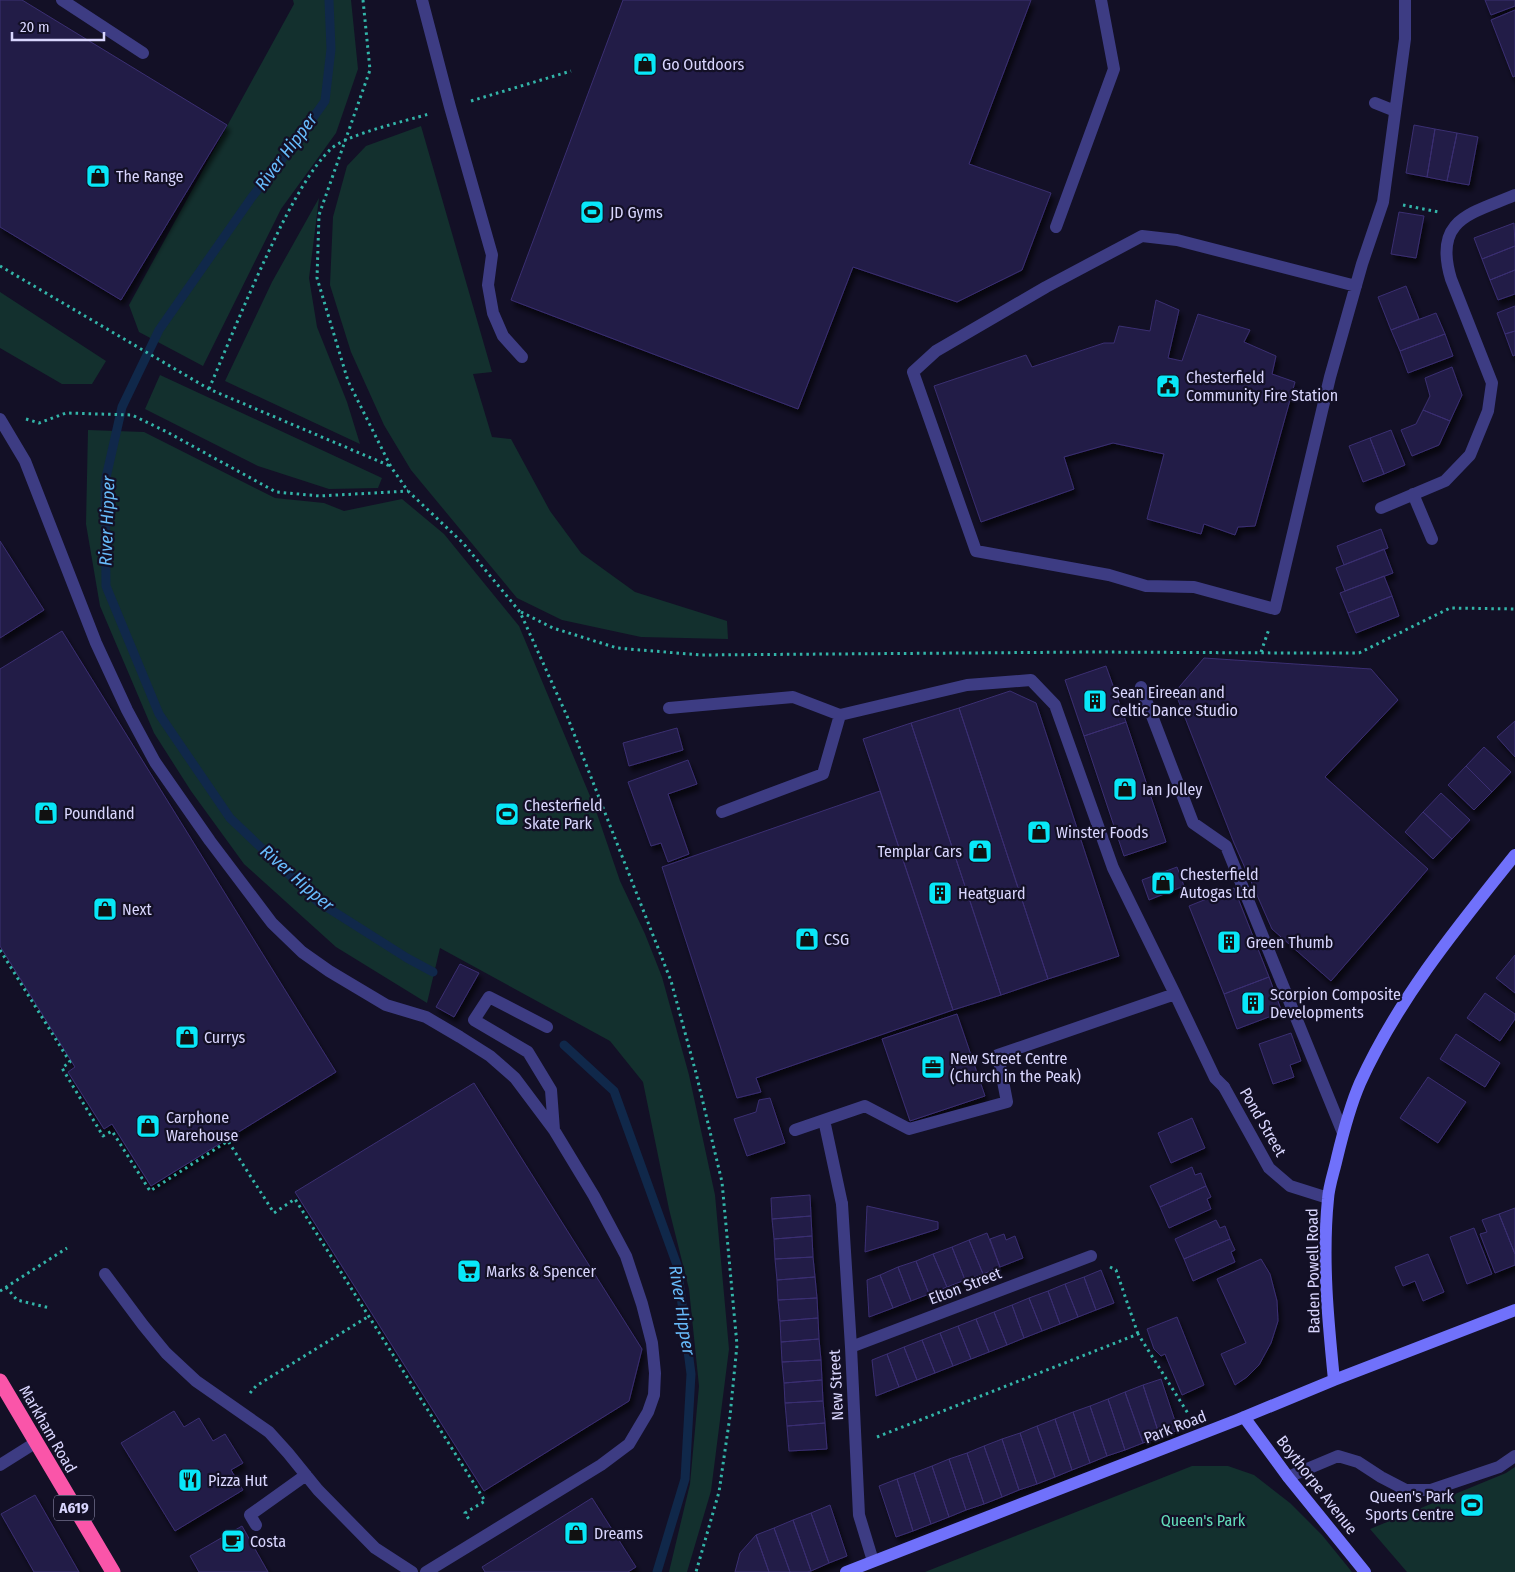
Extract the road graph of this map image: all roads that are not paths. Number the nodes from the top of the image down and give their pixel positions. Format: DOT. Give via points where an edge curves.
graph roads {
  1 [pos="62,0"];
  2 [pos="422,0"];
  3 [pos="1101,0"];
  4 [pos="1405,0"];
  5 [pos="142,53"];
  6 [pos="1375,103"];
  7 [pos="1395,111"];
  8 [pos="1515,194"];
  9 [pos="1056,227"];
  10 [pos="1356,286"];
  11 [pos="522,356"];
  12 [pos="0,419"];
  13 [pos="1413,494"];
  14 [pos="1381,508"];
  15 [pos="1432,539"];
  16 [pos="1141,687"];
  17 [pos="669,708"];
  18 [pos="840,715"];
  19 [pos="722,812"];
  20 [pos="1515,856"];
  21 [pos="1175,994"];
  22 [pos="547,1027"];
  23 [pos="824,1120"];
  24 [pos="554,1130"];
  25 [pos="795,1130"];
  26 [pos="1343,1133"];
  27 [pos="1328,1198"];
  28 [pos="1091,1256"];
  29 [pos="106,1274"];
  30 [pos="1515,1310"];
  31 [pos="851,1347"];
  32 [pos="1334,1380"];
  33 [pos="0,1381"];
  34 [pos="1244,1418"];
  35 [pos="35,1443"];
  36 [pos="1515,1456"];
  37 [pos="0,1465"];
  38 [pos="306,1475"];
  39 [pos="1288,1477"];
  40 [pos="256,1524"];
  41 [pos="873,1562"];
  42 [pos="113,1572"];
  43 [pos="412,1572"];
  44 [pos="426,1572"];
  45 [pos="846,1572"];
  46 [pos="1365,1572"];
  1 -- 5 [label="street"];
  2 -- 11 [label="street" via="492,255 488,285 492,313 503,336"];
  3 -- 9 [label="street" via="1114,69"];
  4 -- 7 [label="street" via="1405,39"];
  6 -- 7 [label="street"];
  7 -- 10 [label="street" via="1383,202"];
  8 -- 13 [label="street" via="1464,216 1452,229 1446,262 1492,383 1488,411 1470,455 1445,481"];
  10 -- 10 [label="street" via="1330,377 1275,609 1194,587 1146,586 1109,575 976,551 914,372 936,351 1142,236 1186,243"];
  12 -- 24 [label="street" via="25,461 96,643 155,762 186,809 272,923 302,952 329,971 386,1005 426,1017 490,1056 515,1078"];
  13 -- 14 [label="street"];
  13 -- 15 [label="street"];
  16 -- 26 [label="street" via="1193,823 1226,846"];
  17 -- 18 [label="street" via="794,697"];
  18 -- 19 [label="street" via="823,774"];
  18 -- 21 [label="street, Pond Street" via="967,685 1031,680 1055,705 1113,868"];
  20 -- 26 [label="street, Baden Powell Road" via="1424,972 1380,1042"];
  21 -- 23 [label="street" via="998,1055 1007,1102 909,1130 865,1106"];
  21 -- 27 [label="street, Pond Street" via="1215,1078 1224,1087 1269,1168 1290,1186"];
  22 -- 24 [label="street" via="489,997 474,1020 528,1052 551,1090"];
  23 -- 25 [label="street"];
  23 -- 31 [label="street, New Street" via="842,1204"];
  24 -- 44 [label="street" via="626,1256 652,1343 654,1395 629,1444 601,1465"];
  26 -- 27 [label="street, Baden Powell Road"];
  27 -- 32 [label="street, Baden Powell Road" via="1326,1265"];
  28 -- 31 [label="street, Elton Street"];
  29 -- 38 [label="street" via="166,1353 196,1380 269,1432"];
  30 -- 32 [label="street, Park Road"];
  31 -- 41 [label="street, New Street" via="859,1515"];
  32 -- 34 [label="street, Park Road"];
  33 -- 35 [label="highway, Markham Road / A619"];
  34 -- 39 [label="street, Boythorpe Avenue"];
  34 -- 41 [label="street, Park Road"];
  35 -- 37 [label="street"];
  35 -- 42 [label="highway, Markham Road / A619"];
  36 -- 39 [label="street" via="1499,1467 1431,1490 1406,1490 1358,1462 1338,1456"];
  38 -- 40 [label="street" via="250,1515"];
  38 -- 43 [label="street" via="375,1548"];
  39 -- 46 [label="street, Boythorpe Avenue"];
  41 -- 45 [label="street, Park Road"];
}
